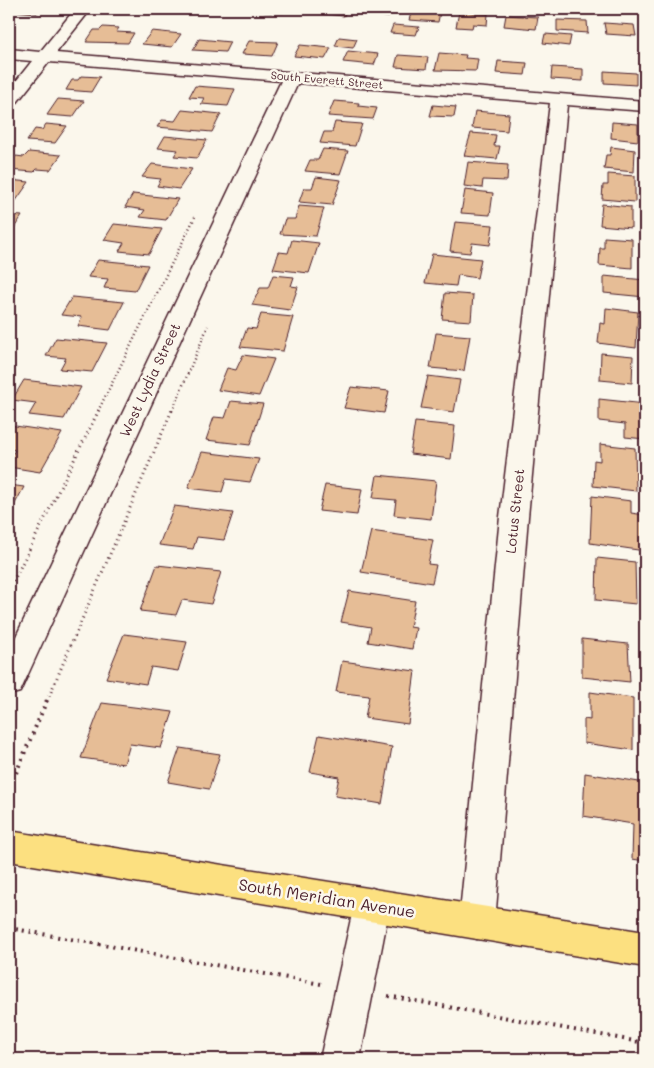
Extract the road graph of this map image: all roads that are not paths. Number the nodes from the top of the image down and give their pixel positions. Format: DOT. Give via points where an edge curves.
graph roads {
  1 [pos="83,9"];
  2 [pos="9,54"];
  3 [pos="44,57"];
  4 [pos="292,77"];
  5 [pos="559,99"];
  6 [pos="9,101"];
  7 [pos="645,106"];
  8 [pos="9,683"];
  9 [pos="9,846"];
  10 [pos="372,905"];
  11 [pos="477,922"];
  12 [pos="645,950"];
  13 [pos="340,1059"];
  1 -- 3 [label="street"];
  2 -- 3 [label="street, South Everett Street"];
  3 -- 4 [label="street, South Everett Street"];
  3 -- 6 [label="street"];
  4 -- 5 [label="street, South Everett Street"];
  4 -- 8 [label="street, West Lydia Street"];
  5 -- 7 [label="street, South Everett Street"];
  5 -- 11 [label="street, Lotus Street"];
  9 -- 10 [label="main road, South Meridian Avenue"];
  10 -- 11 [label="main road, South Meridian Avenue"];
  10 -- 13 [label="street"];
  11 -- 12 [label="main road, South Meridian Avenue"];
}
